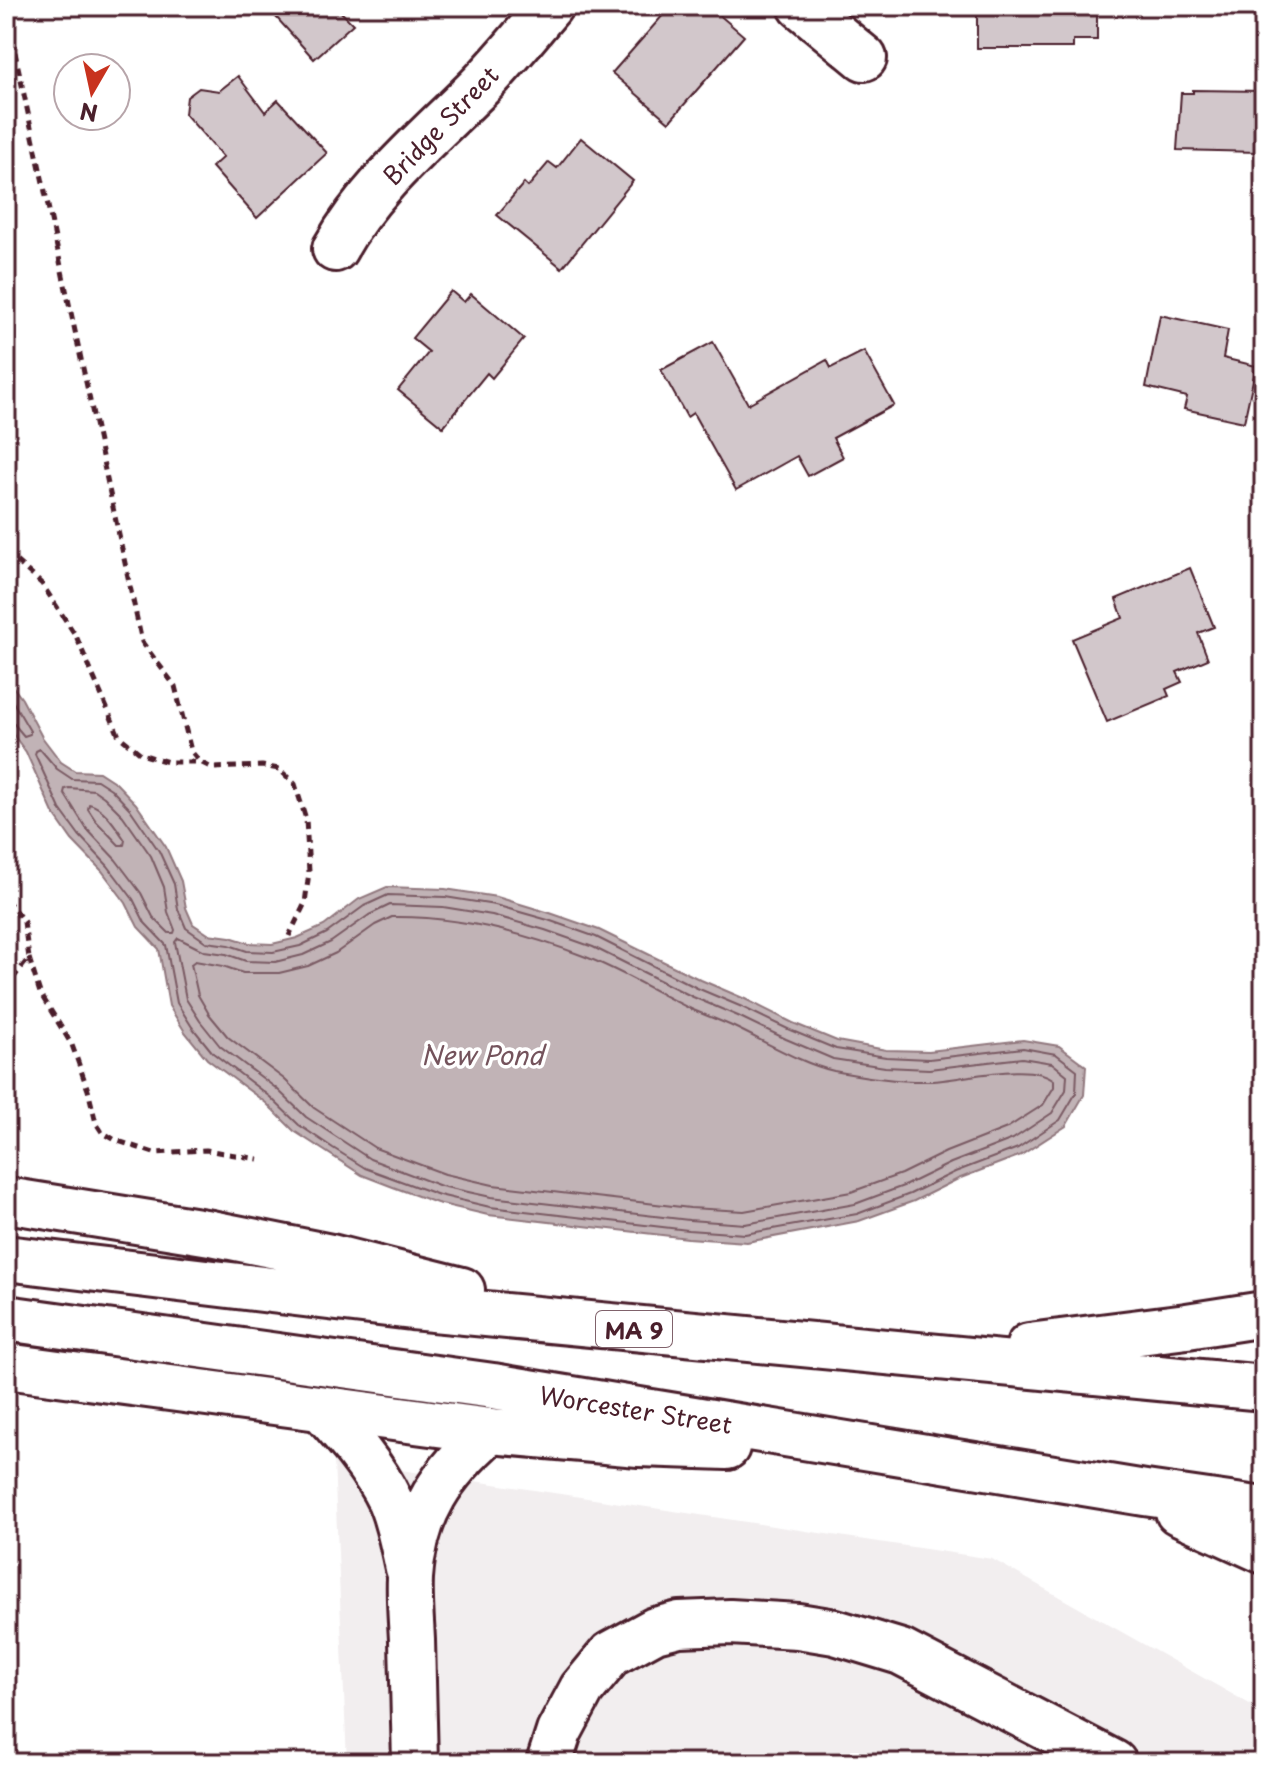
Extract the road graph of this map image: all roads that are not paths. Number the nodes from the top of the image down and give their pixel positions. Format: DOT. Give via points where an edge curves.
graph roads {
  1 [pos="550,6"];
  2 [pos="801,6"];
  3 [pos="864,58"];
  4 [pos="335,249"];
  5 [pos="6,1200"];
  6 [pos="6,1258"];
  7 [pos="1264,1314"];
  8 [pos="6,1318"];
  9 [pos="608,1326"];
  10 [pos="945,1357"];
  11 [pos="6,1366"];
  12 [pos="1264,1388"];
  13 [pos="322,1409"];
  14 [pos="490,1431"];
  15 [pos="895,1452"];
  16 [pos="1128,1490"];
  17 [pos="1264,1510"];
  18 [pos="1264,1551"];
  19 [pos="410,1578"];
  20 [pos="415,1763"];
  21 [pos="549,1763"];
  22 [pos="1114,1763"];
  1 -- 4 [label="main road, Bridge Street" via="480,86 377,189"];
  2 -- 3 [label="main road"];
  5 -- 9 [label="main road" via="331,1257"];
  6 -- 9 [label="main road, MA 9"];
  7 -- 10 [label="main road"];
  8 -- 15 [label="main road, Worcester Street" via="493,1386"];
  9 -- 10 [label="main road, MA 9"];
  10 -- 12 [label="main road, MA 9"];
  11 -- 13 [label="main road"];
  13 -- 14 [label="main road"];
  13 -- 19 [label="main road" via="367,1463 390,1502"];
  14 -- 15 [label="main road" via="639,1444"];
  14 -- 19 [label="main road" via="465,1453 435,1493 422,1520"];
  15 -- 16 [label="main road, Worcester Street"];
  16 -- 17 [label="main road, Worcester Street"];
  16 -- 18 [label="main road"];
  19 -- 20 [label="main road"];
  21 -- 22 [label="main road" via="576,1700 611,1654 655,1630 702,1622 798,1626 901,1652"];
}
